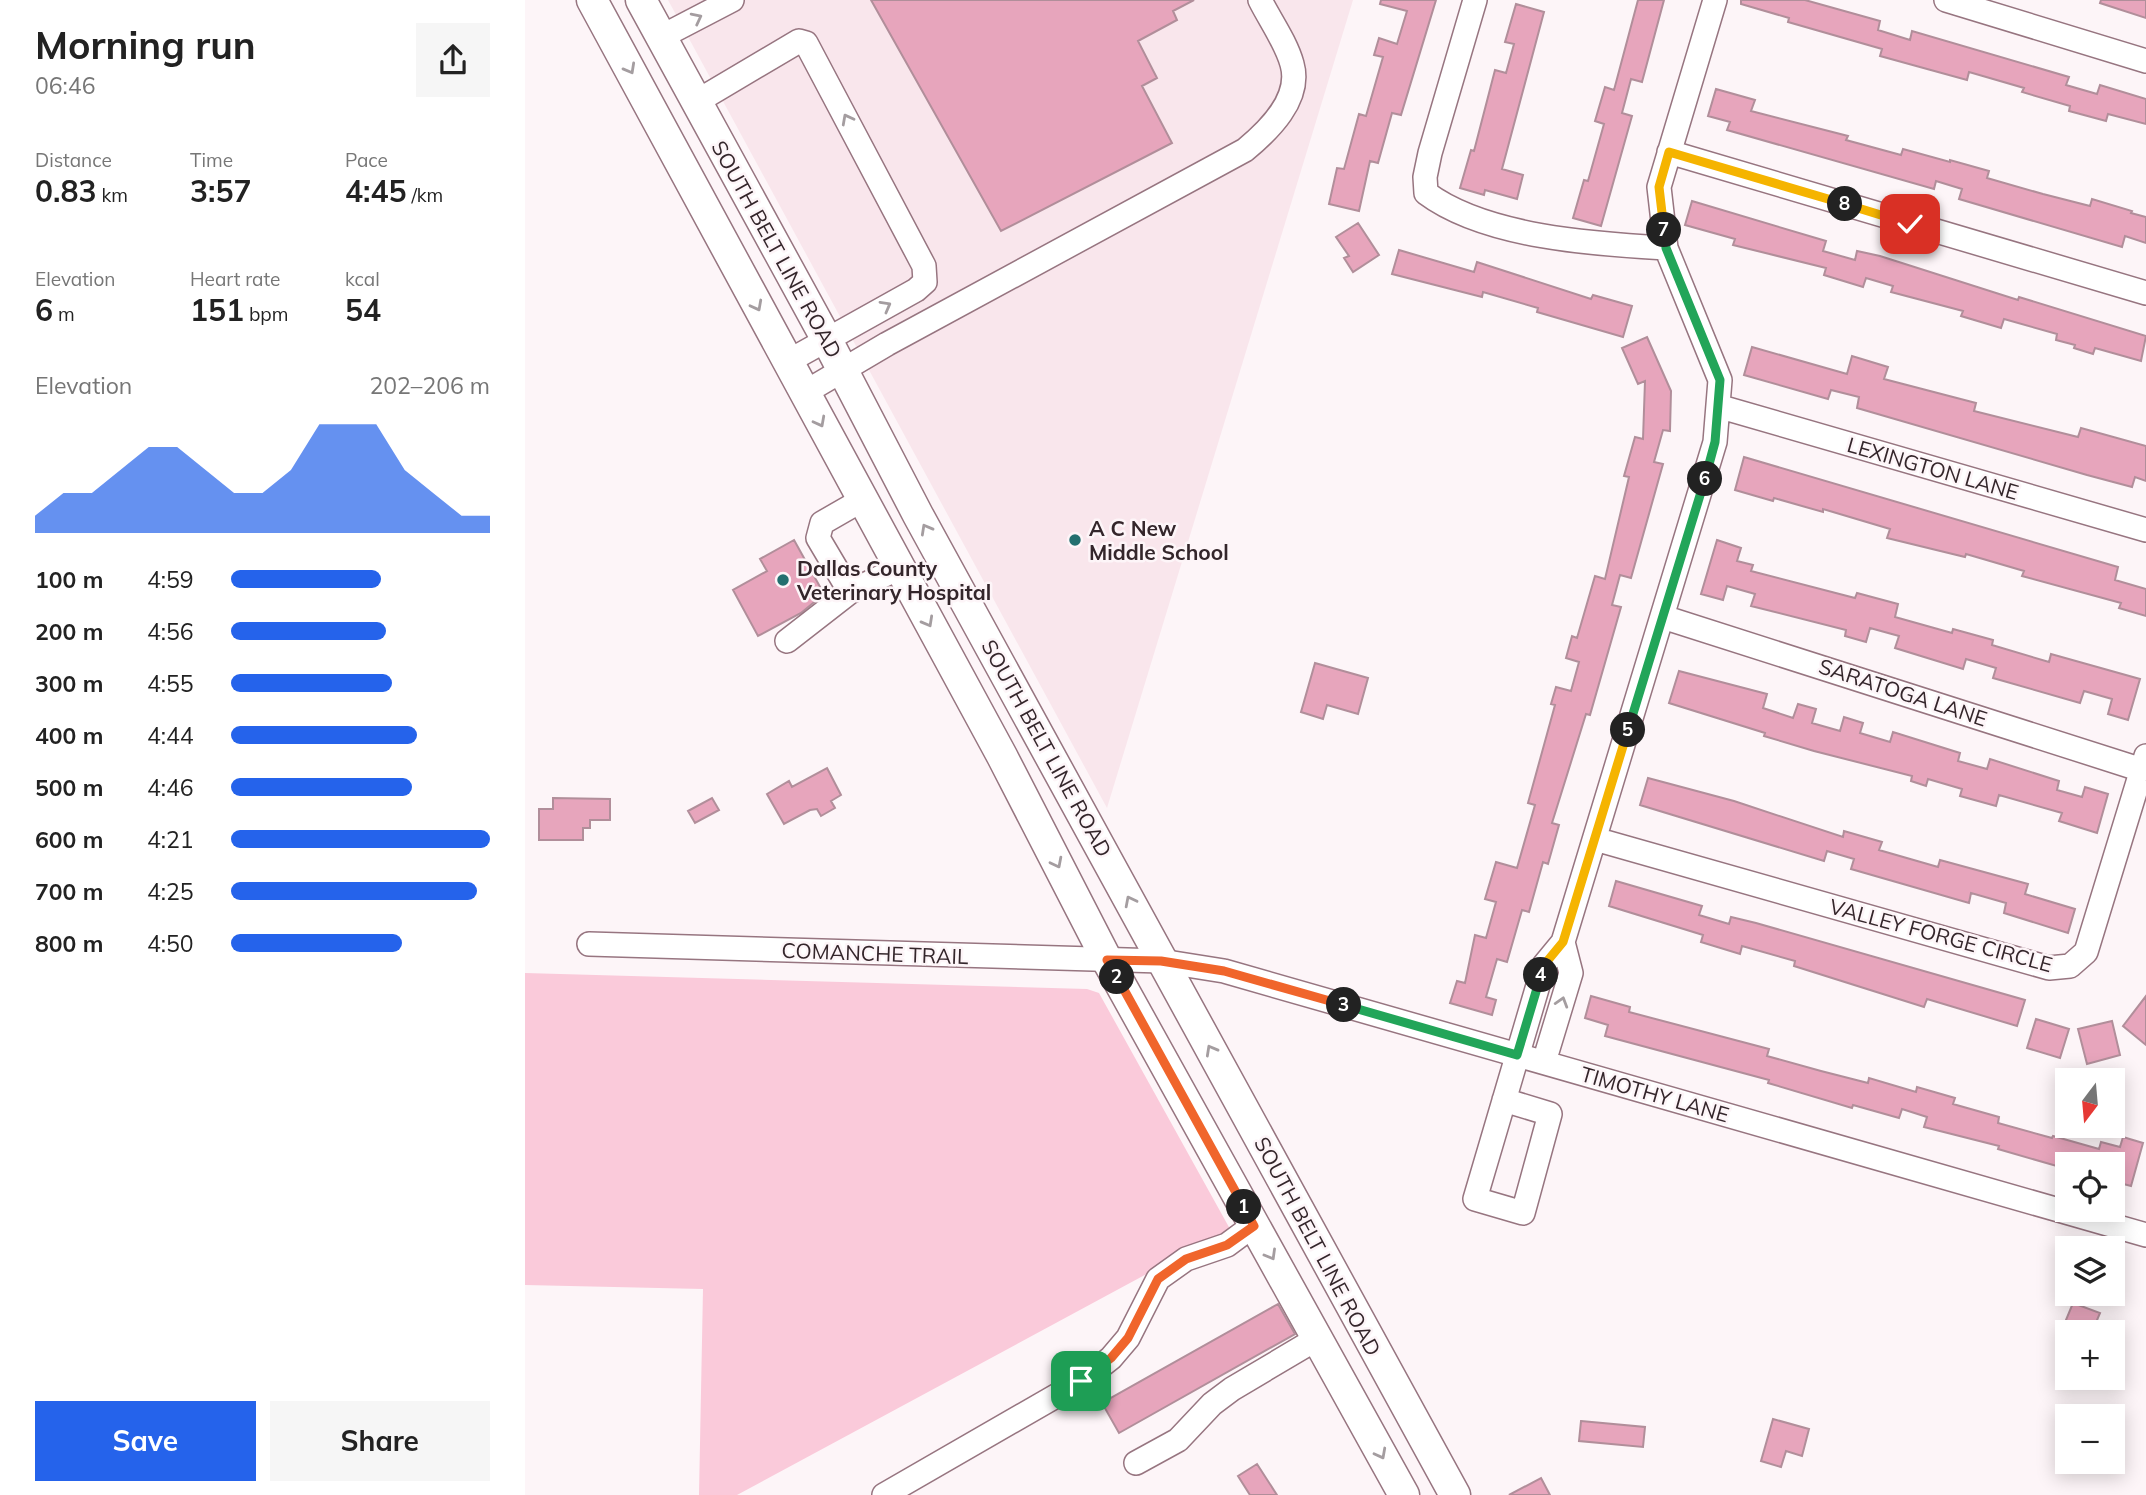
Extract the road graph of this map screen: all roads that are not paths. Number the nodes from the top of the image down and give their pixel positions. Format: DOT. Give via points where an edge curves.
graph roads {
  1 [pos="641,0"];
  2 [pos="732,0"];
  3 [pos="1260,0"];
  4 [pos="1475,0"];
  5 [pos="1716,0"];
  6 [pos="1947,0"];
  7 [pos="595,5"];
  8 [pos="661,37"];
  9 [pos="2146,61"];
  10 [pos="697,102"];
  11 [pos="668,139"];
  12 [pos="1669,152"];
  13 [pos="1666,248"];
  14 [pos="2146,293"];
  15 [pos="827,340"];
  16 [pos="787,362"];
  17 [pos="843,371"];
  18 [pos="804,393"];
  19 [pos="1720,407"];
  20 [pos="862,499"];
  21 [pos="2146,530"];
  22 [pos="899,568"];
  23 [pos="850,592"];
  24 [pos="1663,617"];
  25 [pos="787,641"];
  26 [pos="2144,763"];
  27 [pos="1595,839"];
  28 [pos="1563,942"];
  29 [pos="589,944"];
  30 [pos="1107,960"];
  31 [pos="1161,961"];
  32 [pos="1517,1055"];
  33 [pos="1544,1062"];
  34 [pos="1504,1100"];
  35 [pos="1254,1226"];
  36 [pos="2146,1235"];
  37 [pos="1318,1338"];
  38 [pos="1136,1463"];
  39 [pos="884,1495"];
  40 [pos="1404,1495"];
  41 [pos="1455,1495"];
  1 -- 8 [label="main road, SOUTH BELT LINE ROAD"];
  8 -- 2 [label="street, one-way"];
  3 -- 17 [label="street" via="1293,65 1292,85 1281,114 1268,131 1245,150"];
  4 -- 13 [label="street" via="1430,153 1426,193 1446,208 1524,230 1607,245"];
  5 -- 12 [label="street"];
  6 -- 9 [label="street"];
  7 -- 8 [label="main road" via="616,22"];
  7 -- 11 [label="main road, SOUTH BELT LINE ROAD, one-way"];
  8 -- 10 [label="main road, SOUTH BELT LINE ROAD"];
  10 -- 11 [label="main road" via="684,112"];
  10 -- 15 [label="main road, SOUTH BELT LINE ROAD"];
  15 -- 10 [label="street, one-way" via="916,290 925,282 924,266 806,43 799,41"];
  11 -- 16 [label="main road, SOUTH BELT LINE ROAD, one-way"];
  12 -- 13 [label="street" via="1659,187"];
  12 -- 14 [label="street"];
  13 -- 19 [label="street" via="1720,380"];
  15 -- 16 [label="street"];
  15 -- 17 [label="main road, SOUTH BELT LINE ROAD"];
  16 -- 18 [label="main road, SOUTH BELT LINE ROAD"];
  17 -- 18 [label="street"];
  31 -- 17 [label="main road, SOUTH BELT LINE ROAD, one-way"];
  18 -- 20 [label="main road, SOUTH BELT LINE ROAD, one-way"];
  19 -- 21 [label="street, LEXINGTON LANE"];
  19 -- 24 [label="street" via="1715,442"];
  20 -- 22 [label="main road, SOUTH BELT LINE ROAD"];
  20 -- 23 [label="street" via="821,523 818,538"];
  22 -- 23 [label="street"];
  22 -- 30 [label="main road, SOUTH BELT LINE ROAD, one-way"];
  23 -- 25 [label="street"];
  24 -- 26 [label="street, SARATOGA LANE"];
  24 -- 27 [label="street"];
  26 -- 27 [label="street, VALLEY FORGE CIRCLE" via="2085,952 2070,966 2049,968"];
  27 -- 28 [label="street"];
  28 -- 32 [label="street" via="1544,965"];
  33 -- 28 [label="street, one-way" via="1571,973"];
  29 -- 30 [label="street, COMANCHE TRAIL"];
  30 -- 31 [label="street, COMANCHE TRAIL"];
  30 -- 35 [label="main road, SOUTH BELT LINE ROAD"];
  31 -- 32 [label="street, TIMOTHY LANE" via="1224,971"];
  41 -- 31 [label="main road, SOUTH BELT LINE ROAD, one-way"];
  32 -- 33 [label="street, TIMOTHY LANE"];
  32 -- 34 [label="street"];
  33 -- 36 [label="street, TIMOTHY LANE"];
  34 -- 34 [label="street" via="1475,1199 1523,1213 1550,1114"];
  35 -- 37 [label="main road, SOUTH BELT LINE ROAD, one-way"];
  35 -- 39 [label="street" via="1227,1245 1186,1259 1158,1279 1128,1338 1081,1381"];
  37 -- 38 [label="street" via="1232,1389 1178,1440"];
  37 -- 40 [label="main road, SOUTH BELT LINE ROAD, one-way"];
}
